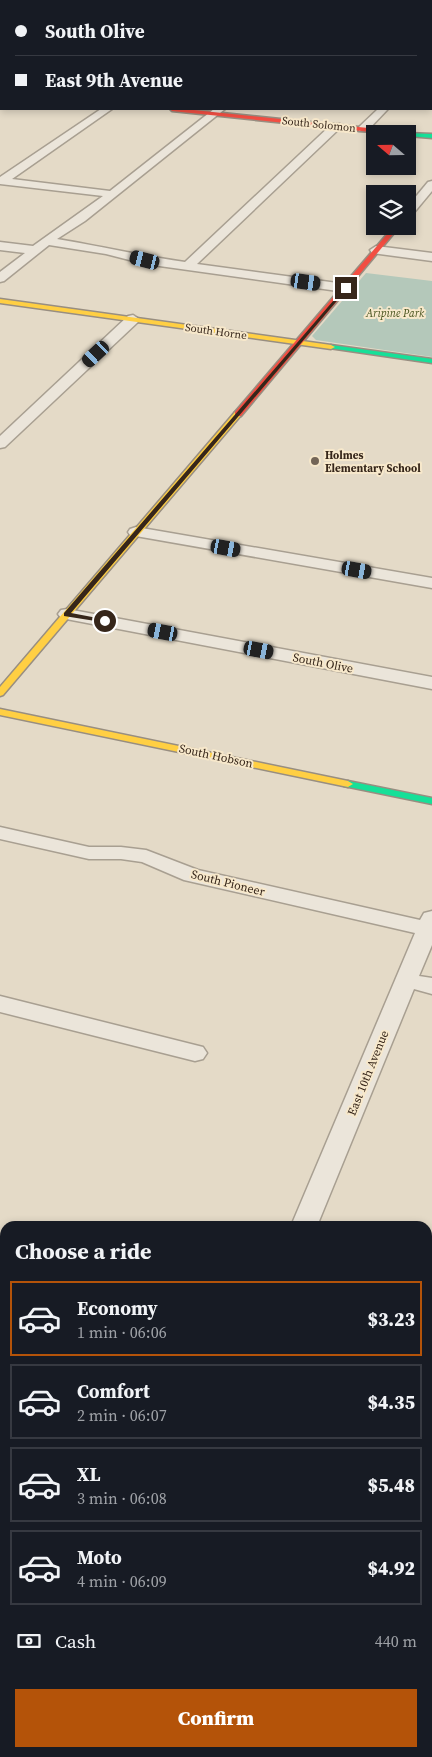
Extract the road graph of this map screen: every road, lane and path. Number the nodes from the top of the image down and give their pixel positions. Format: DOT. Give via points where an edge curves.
graph roads {
  1 [pos="106,110"];
  2 [pos="194,110"];
  3 [pos="383,110"];
  4 [pos="217,111"];
  5 [pos="336,126"];
  6 [pos="363,129"];
  7 [pos="366,129"];
  8 [pos="416,135"];
  9 [pos="432,136"];
  10 [pos="1,181"];
  11 [pos="24,184"];
  12 [pos="432,184"];
  13 [pos="13,192"];
  14 [pos="111,194"];
  15 [pos="416,204"];
  16 [pos="389,235"];
  17 [pos="46,241"];
  18 [pos="0,246"];
  19 [pos="34,250"];
  20 [pos="376,250"];
  21 [pos="432,257"];
  22 [pos="188,266"];
  23 [pos="0,278"];
  24 [pos="346,288"];
  25 [pos="0,301"];
  26 [pos="133,320"];
  27 [pos="299,342"];
  28 [pos="432,361"];
  29 [pos="0,444"];
  30 [pos="136,532"];
  31 [pos="432,583"];
  32 [pos="67,614"];
  33 [pos="432,683"];
  34 [pos="0,693"];
  35 [pos="0,712"];
  36 [pos="432,801"];
  37 [pos="0,833"];
  38 [pos="430,924"];
  39 [pos="406,980"];
  40 [pos="432,986"];
  41 [pos="0,1004"];
  42 [pos="195,1053"];
  43 [pos="306,1221"];
  1 -- 10 [label="street"];
  2 -- 4 [label="street, South Solomon"];
  3 -- 6 [label="street"];
  4 -- 5 [label="street, South Solomon"];
  4 -- 14 [label="street"];
  5 -- 6 [label="street, South Solomon"];
  5 -- 22 [label="street"];
  6 -- 7 [label="street, South Solomon"];
  8 -- 9 [label="street, South Solomon"];
  10 -- 11 [label="street"];
  11 -- 13 [label="street"];
  11 -- 14 [label="street"];
  12 -- 15 [label="street"];
  14 -- 17 [label="street" via="81,219"];
  16 -- 20 [label="street"];
  17 -- 19 [label="street"];
  17 -- 22 [label="street"];
  18 -- 19 [label="street"];
  19 -- 23 [label="street"];
  20 -- 21 [label="street"];
  20 -- 24 [label="street"];
  22 -- 24 [label="street"];
  24 -- 27 [label="street"];
  25 -- 26 [label="street, South Horne"];
  26 -- 27 [label="street, South Horne"];
  26 -- 29 [label="street"];
  27 -- 28 [label="street, South Horne"];
  27 -- 30 [label="street"];
  30 -- 31 [label="street"];
  30 -- 32 [label="street"];
  32 -- 33 [label="street, South Olive"];
  32 -- 34 [label="street"];
  35 -- 36 [label="street, South Hobson"];
  37 -- 38 [label="street, South Pioneer" via="89,853 146,856 191,876"];
  38 -- 39 [label="street, East 10th Avenue"];
  39 -- 40 [label="street"];
  39 -- 43 [label="street, East 10th Avenue"];
  41 -- 42 [label="street"];
}
